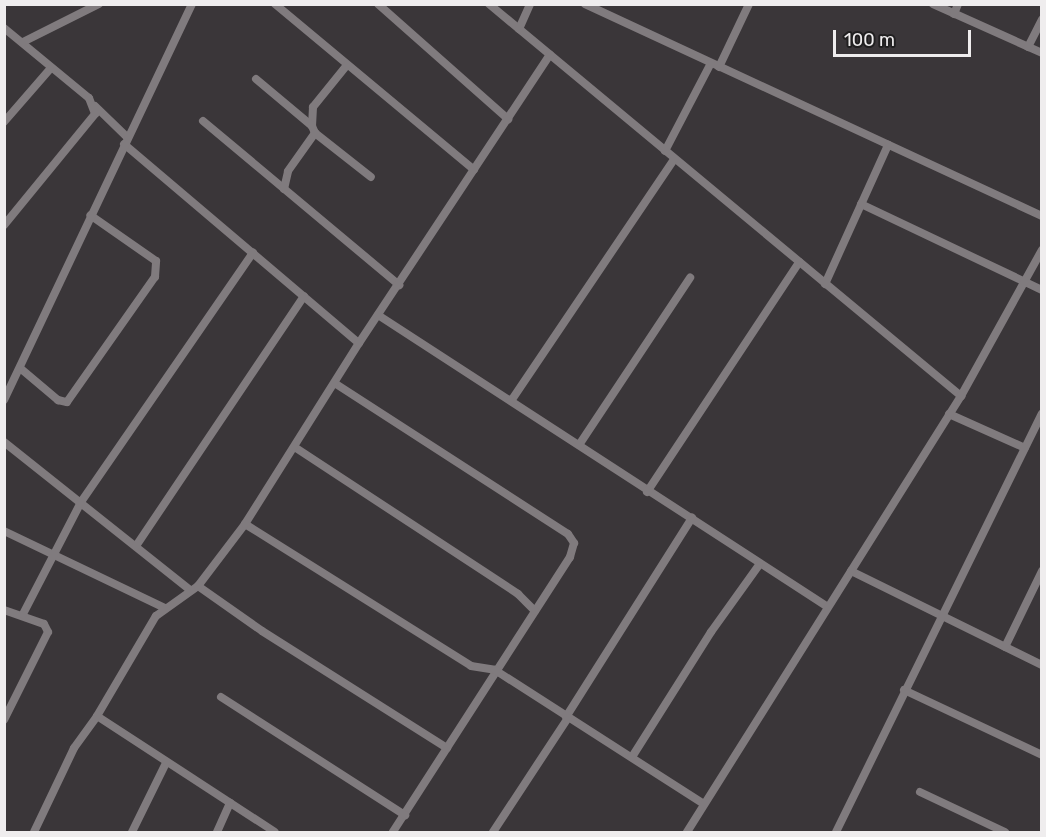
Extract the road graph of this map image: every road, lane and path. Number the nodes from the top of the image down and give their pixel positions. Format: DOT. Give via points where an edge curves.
graph roads {
  1 [pos="99,4"];
  2 [pos="192,4"];
  3 [pos="274,4"];
  4 [pos="378,4"];
  5 [pos="489,4"];
  6 [pos="530,4"];
  7 [pos="585,4"];
  8 [pos="749,4"];
  9 [pos="933,4"];
  10 [pos="958,4"];
  11 [pos="89,7"];
  12 [pos="954,14"];
  13 [pos="1041,19"];
  14 [pos="4,28"];
  15 [pos="519,29"];
  16 [pos="23,42"];
  17 [pos="1028,47"];
  18 [pos="1041,53"];
  19 [pos="550,54"];
  20 [pos="711,63"];
  21 [pos="347,64"];
  22 [pos="719,67"];
  23 [pos="50,69"];
  24 [pos="256,79"];
  25 [pos="95,106"];
  26 [pos="508,119"];
  27 [pos="4,122"];
  28 [pos="203,122"];
  29 [pos="313,129"];
  30 [pos="126,141"];
  31 [pos="888,145"];
  32 [pos="665,151"];
  33 [pos="674,159"];
  34 [pos="474,171"];
  35 [pos="371,177"];
  36 [pos="284,189"];
  37 [pos="861,204"];
  38 [pos="90,215"];
  39 [pos="1041,216"];
  40 [pos="4,225"];
  41 [pos="1041,250"];
  42 [pos="253,253"];
  43 [pos="800,262"];
  44 [pos="690,278"];
  45 [pos="1026,282"];
  46 [pos="825,284"];
  47 [pos="399,285"];
  48 [pos="1041,290"];
  49 [pos="304,296"];
  50 [pos="378,315"];
  51 [pos="359,343"];
  52 [pos="20,368"];
  53 [pos="8,384"];
  54 [pos="336,384"];
  55 [pos="961,396"];
  56 [pos="4,400"];
  57 [pos="511,401"];
  58 [pos="949,414"];
  59 [pos="1041,414"];
  60 [pos="4,442"];
  61 [pos="579,445"];
  62 [pos="296,448"];
  63 [pos="1025,448"];
  64 [pos="647,492"];
  65 [pos="81,502"];
  66 [pos="692,518"];
  67 [pos="245,524"];
  68 [pos="4,531"];
  69 [pos="136,546"];
  70 [pos="53,555"];
  71 [pos="759,565"];
  72 [pos="850,571"];
  73 [pos="1041,571"];
  74 [pos="194,588"];
  75 [pos="828,607"];
  76 [pos="165,608"];
  77 [pos="4,610"];
  78 [pos="535,611"];
  79 [pos="23,614"];
  80 [pos="939,617"];
  81 [pos="1005,647"];
  82 [pos="1041,665"];
  83 [pos="495,670"];
  84 [pos="904,690"];
  85 [pos="221,697"];
  86 [pos="97,716"];
  87 [pos="567,717"];
  88 [pos="4,720"];
  89 [pos="447,748"];
  90 [pos="1041,755"];
  91 [pos="632,757"];
  92 [pos="166,763"];
  93 [pos="920,792"];
  94 [pos="230,803"];
  95 [pos="704,804"];
  96 [pos="405,815"];
  97 [pos="34,832"];
  98 [pos="132,832"];
  99 [pos="217,832"];
  100 [pos="275,832"];
  101 [pos="393,832"];
  102 [pos="493,832"];
  103 [pos="687,832"];
  104 [pos="836,832"];
  105 [pos="1005,832"];
  1 -- 11 [label="street"];
  2 -- 30 [label="street"];
  3 -- 21 [label="street"];
  4 -- 26 [label="street"];
  5 -- 15 [label="street"];
  6 -- 15 [label="street"];
  7 -- 20 [label="street"];
  8 -- 22 [label="street"];
  9 -- 12 [label="street"];
  10 -- 12 [label="street"];
  11 -- 16 [label="street"];
  12 -- 17 [label="street"];
  13 -- 17 [label="street"];
  14 -- 16 [label="street"];
  15 -- 19 [label="street"];
  16 -- 23 [label="street"];
  17 -- 18 [label="street"];
  19 -- 26 [label="street"];
  19 -- 32 [label="street"];
  20 -- 22 [label="street"];
  20 -- 32 [label="street"];
  21 -- 29 [label="street" via="313,106"];
  21 -- 34 [label="street"];
  22 -- 31 [label="street"];
  23 -- 25 [label="street"];
  23 -- 27 [label="street"];
  24 -- 29 [label="street"];
  25 -- 30 [label="street"];
  25 -- 40 [label="street" via="91,122"];
  26 -- 34 [label="street"];
  28 -- 36 [label="street"];
  29 -- 35 [label="street"];
  29 -- 36 [label="street" via="288,171"];
  30 -- 38 [label="street"];
  30 -- 42 [label="street"];
  31 -- 37 [label="street"];
  31 -- 39 [label="street"];
  32 -- 33 [label="street"];
  33 -- 43 [label="street"];
  33 -- 57 [label="street"];
  34 -- 47 [label="street"];
  36 -- 47 [label="street"];
  37 -- 45 [label="street"];
  37 -- 46 [label="street"];
  38 -- 52 [label="street"];
  38 -- 52 [label="street" via="156,261 155,277 67,402 58,400"];
  41 -- 45 [label="street"];
  42 -- 49 [label="street"];
  42 -- 65 [label="street"];
  43 -- 46 [label="street"];
  43 -- 64 [label="street"];
  44 -- 61 [label="street"];
  45 -- 48 [label="street"];
  45 -- 55 [label="street"];
  46 -- 55 [label="street"];
  47 -- 50 [label="street"];
  49 -- 51 [label="street"];
  49 -- 69 [label="street"];
  50 -- 51 [label="street"];
  50 -- 57 [label="street"];
  51 -- 54 [label="street"];
  52 -- 53 [label="street"];
  53 -- 56 [label="street"];
  54 -- 62 [label="street"];
  54 -- 78 [label="street" via="573,538 570,557"];
  55 -- 58 [label="street"];
  57 -- 61 [label="street"];
  58 -- 63 [label="street"];
  58 -- 72 [label="street"];
  59 -- 63 [label="street"];
  60 -- 65 [label="street"];
  61 -- 64 [label="street"];
  62 -- 67 [label="street"];
  62 -- 78 [label="street" via="518,594"];
  63 -- 80 [label="street"];
  64 -- 66 [label="street"];
  65 -- 69 [label="street"];
  65 -- 70 [label="street"];
  66 -- 71 [label="street"];
  66 -- 87 [label="street"];
  67 -- 74 [label="street"];
  67 -- 83 [label="street" via="471,666"];
  68 -- 70 [label="street"];
  69 -- 74 [label="street"];
  70 -- 76 [label="street"];
  70 -- 79 [label="street"];
  71 -- 75 [label="street"];
  71 -- 91 [label="street" via="711,632"];
  72 -- 75 [label="street"];
  72 -- 80 [label="street"];
  73 -- 81 [label="street"];
  74 -- 76 [label="street"];
  74 -- 89 [label="street"];
  75 -- 95 [label="street"];
  76 -- 86 [label="street" via="156,616"];
  77 -- 79 [label="street"];
  78 -- 83 [label="street"];
  79 -- 88 [label="street" via="44,624 48,632"];
  80 -- 81 [label="street"];
  80 -- 84 [label="street"];
  81 -- 82 [label="street"];
  83 -- 87 [label="street"];
  83 -- 89 [label="street"];
  84 -- 90 [label="street"];
  84 -- 104 [label="street"];
  85 -- 96 [label="street"];
  86 -- 92 [label="street"];
  86 -- 97 [label="street" via="74,748"];
  87 -- 91 [label="street"];
  87 -- 102 [label="street"];
  89 -- 96 [label="street"];
  91 -- 95 [label="street"];
  92 -- 94 [label="street"];
  92 -- 98 [label="street"];
  93 -- 105 [label="street"];
  94 -- 99 [label="street"];
  94 -- 100 [label="street"];
  95 -- 103 [label="street"];
  96 -- 101 [label="street"];
}
